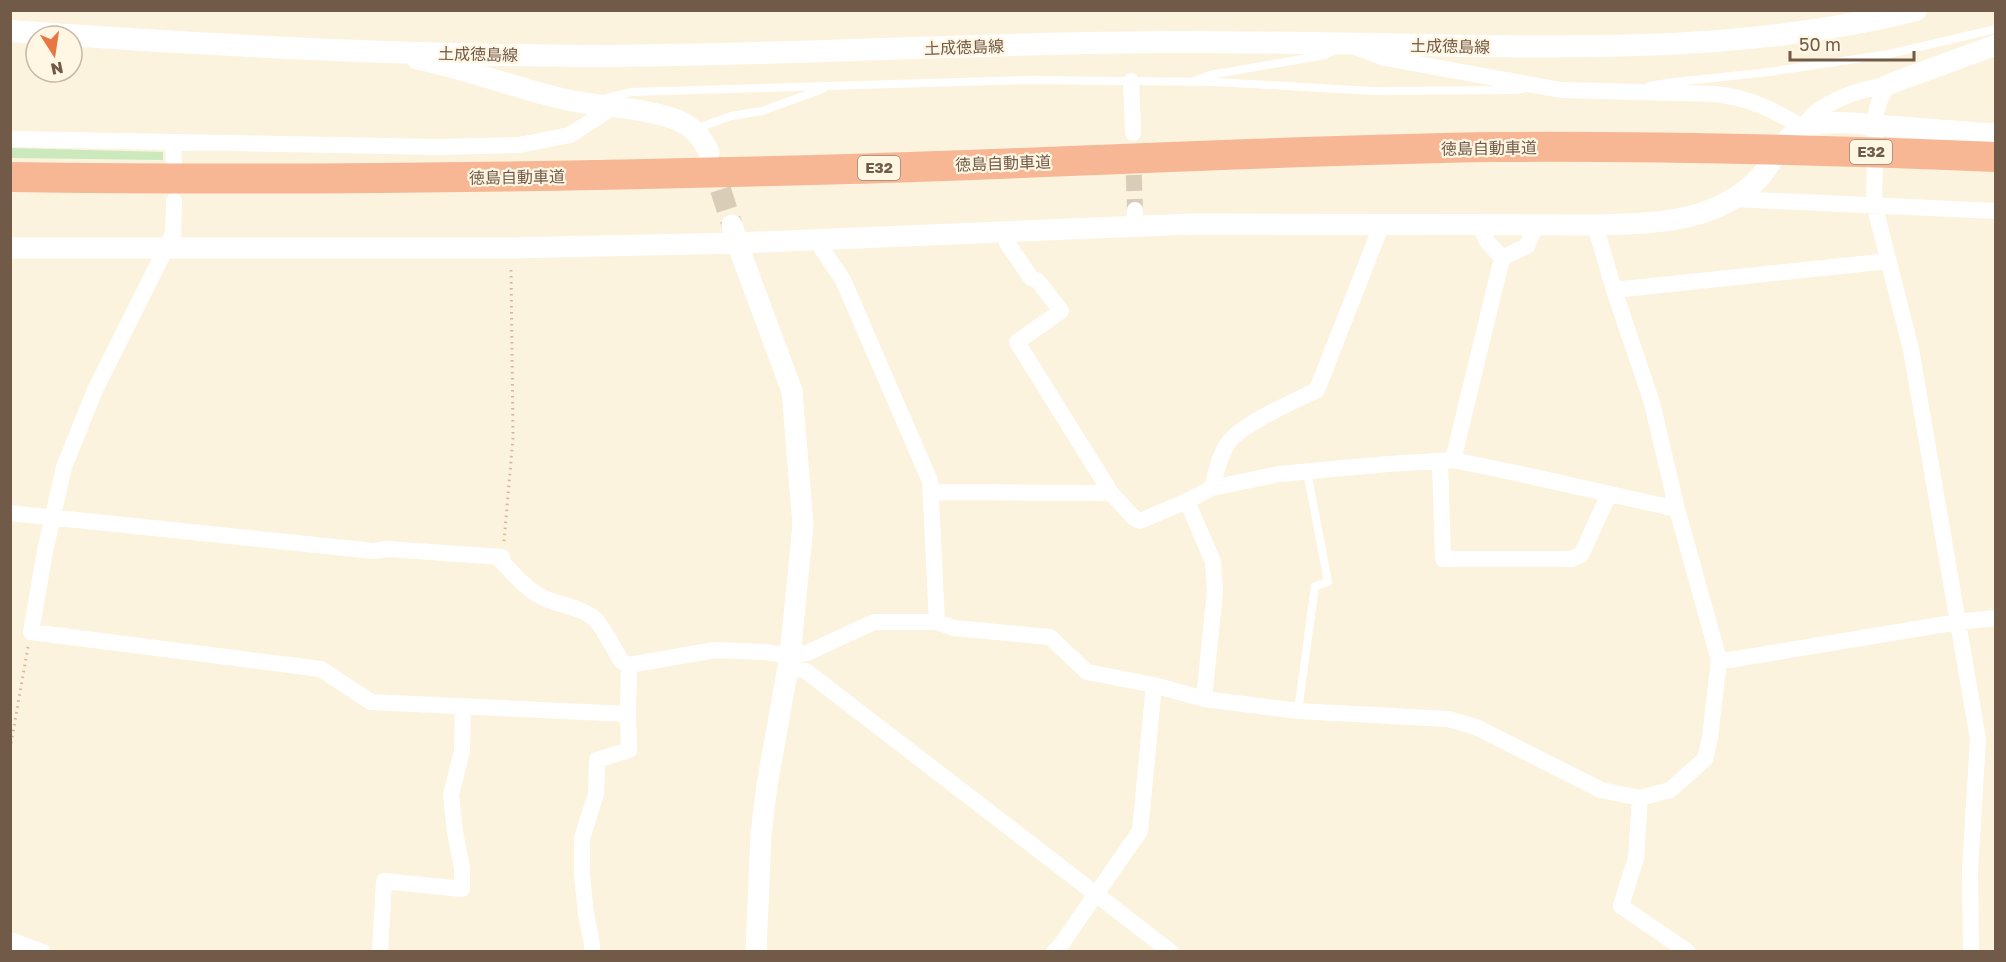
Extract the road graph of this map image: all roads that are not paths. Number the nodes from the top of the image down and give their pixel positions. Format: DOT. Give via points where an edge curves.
graph roads {
  1 [pos="1916,10"];
  2 [pos="1995,29"];
  3 [pos="10,31"];
  4 [pos="1349,44"];
  5 [pos="1995,45"];
  6 [pos="385,52"];
  7 [pos="1131,81"];
  8 [pos="1191,82"];
  9 [pos="1539,85"];
  10 [pos="1887,85"];
  11 [pos="832,86"];
  12 [pos="1627,92"];
  13 [pos="588,103"];
  14 [pos="613,107"];
  15 [pos="1875,125"];
  16 [pos="1803,128"];
  17 [pos="694,129"];
  18 [pos="1133,134"];
  19 [pos="1995,134"];
  20 [pos="10,139"];
  21 [pos="173,143"];
  22 [pos="709,152"];
  23 [pos="1995,157"];
  24 [pos="174,163"];
  25 [pos="10,177"];
  26 [pos="1733,199"];
  27 [pos="174,201"];
  28 [pos="1874,204"];
  29 [pos="1995,211"];
  30 [pos="1382,224"];
  31 [pos="1479,224"];
  32 [pos="1536,225"];
  33 [pos="1595,225"];
  34 [pos="1005,233"];
  35 [pos="734,234"];
  36 [pos="816,240"];
  37 [pos="10,248"];
  38 [pos="166,249"];
  39 [pos="1502,258"];
  40 [pos="1889,261"];
  41 [pos="1614,290"];
  42 [pos="1446,461"];
  43 [pos="1307,471"];
  44 [pos="1212,488"];
  45 [pos="931,492"];
  46 [pos="1111,493"];
  47 [pos="1609,494"];
  48 [pos="1187,501"];
  49 [pos="1677,509"];
  50 [pos="10,513"];
  51 [pos="53,519"];
  52 [pos="1995,618"];
  53 [pos="937,622"];
  54 [pos="1958,622"];
  55 [pos="1719,660"];
  56 [pos="789,662"];
  57 [pos="629,665"];
  58 [pos="1154,685"];
  59 [pos="1204,699"];
  60 [pos="463,707"];
  61 [pos="1298,711"];
  62 [pos="628,714"];
  63 [pos="1640,798"];
  64 [pos="1097,893"];
  65 [pos="10,940"];
  66 [pos="43,951"];
  67 [pos="380,951"];
  68 [pos="592,951"];
  69 [pos="756,951"];
  70 [pos="1054,951"];
  71 [pos="1171,951"];
  72 [pos="1688,951"];
  73 [pos="1971,951"];
  1 -- 4 [label="main road, 土成徳島線" via="1780,35 1646,46"];
  2 -- 12 [label="lane" via="1889,54 1667,82"];
  3 -- 6 [label="main road, 土成徳島線" via="219,46"];
  4 -- 6 [label="main road, 土成徳島線" via="1026,44 587,56"];
  4 -- 8 [label="lane" via="1325,55 1210,75"];
  4 -- 9 [label="street" via="1385,58"];
  5 -- 10 [label="street"];
  6 -- 13 [label="street"];
  7 -- 8 [label="lane"];
  7 -- 11 [label="lane"];
  7 -- 18 [label="street"];
  8 -- 9 [label="lane" via="1372,91 1517,90"];
  9 -- 12 [label="street" via="1561,90"];
  10 -- 15 [label="street"];
  10 -- 16 [label="street" via="1835,101 1813,114"];
  11 -- 13 [label="lane" via="631,92"];
  11 -- 17 [label="lane" via="762,111 731,116"];
  12 -- 16 [label="street" via="1732,96 1763,105"];
  13 -- 14 [label="street"];
  14 -- 17 [label="street" via="658,114"];
  14 -- 21 [label="street" via="570,135 519,145"];
  15 -- 16 [label="street"];
  15 -- 19 [label="street"];
  15 -- 28 [label="street"];
  16 -- 26 [label="street" via="1787,141 1759,178"];
  17 -- 22 [label="street"];
  20 -- 21 [label="street"];
  21 -- 24 [label="street"];
  23 -- 25 [label="highway, 徳島自動車道 / E32" via="1747,148 1506,147 587,176"];
  26 -- 28 [label="street"];
  26 -- 33 [label="street" via="1698,216 1678,220"];
  27 -- 38 [label="street" via="173,234"];
  28 -- 29 [label="street"];
  28 -- 40 [label="street"];
  30 -- 31 [label="street"];
  30 -- 34 [label="street" via="1192,224 1135,218"];
  30 -- 44 [label="street" via="1317,390 1252,423 1228,441"];
  31 -- 32 [label="street"];
  31 -- 39 [label="street"];
  32 -- 33 [label="street"];
  32 -- 39 [label="street" via="1527,246"];
  33 -- 41 [label="street"];
  34 -- 36 [label="street"];
  34 -- 46 [label="street" via="1007,243 1030,278 1038,281 1061,311 1017,342"];
  35 -- 36 [label="street"];
  35 -- 38 [label="street" via="511,248"];
  35 -- 56 [label="street" via="792,391 803,525"];
  36 -- 45 [label="street" via="843,280 921,458"];
  37 -- 38 [label="street"];
  38 -- 51 [label="street" via="95,390 64,467"];
  39 -- 42 [label="street"];
  40 -- 41 [label="street"];
  40 -- 54 [label="street" via="1911,349"];
  41 -- 49 [label="street" via="1652,404"];
  42 -- 43 [label="street"];
  42 -- 47 [label="street" via="1516,472"];
  42 -- 47 [label="street" via="1443,559 1571,559 1581,555"];
  43 -- 44 [label="street"];
  43 -- 61 [label="lane" via="1328,582 1315,586"];
  44 -- 48 [label="street"];
  45 -- 46 [label="street"];
  45 -- 53 [label="street"];
  46 -- 48 [label="street" via="1140,521"];
  47 -- 49 [label="street"];
  48 -- 59 [label="street" via="1213,562 1215,591"];
  49 -- 55 [label="street"];
  50 -- 51 [label="street"];
  51 -- 57 [label="street" via="373,551 502,557 502,562 523,584 541,597 595,619 622,662"];
  51 -- 60 [label="street" via="31,632 321,669 371,702"];
  52 -- 54 [label="street"];
  53 -- 56 [label="street" via="874,622"];
  53 -- 58 [label="street" via="954,628 1050,636 1087,672"];
  54 -- 55 [label="street"];
  54 -- 73 [label="street" via="1978,739 1970,870"];
  55 -- 63 [label="street" via="1705,759 1670,790"];
  56 -- 57 [label="street" via="766,652 715,650"];
  56 -- 64 [label="street" via="806,670"];
  56 -- 69 [label="street" via="765,805"];
  57 -- 62 [label="street"];
  58 -- 59 [label="street"];
  58 -- 64 [label="street" via="1140,831"];
  59 -- 61 [label="street"];
  60 -- 62 [label="street"];
  60 -- 67 [label="street" via="462,750 451,795 462,889 384,881"];
  61 -- 63 [label="street" via="1448,719 1476,727 1601,790"];
  62 -- 68 [label="street" via="629,750 597,760 596,794 582,838 585,914"];
  63 -- 72 [label="street" via="1636,858 1621,906"];
  64 -- 70 [label="street"];
  64 -- 71 [label="street"];
  65 -- 66 [label="street"];
}
